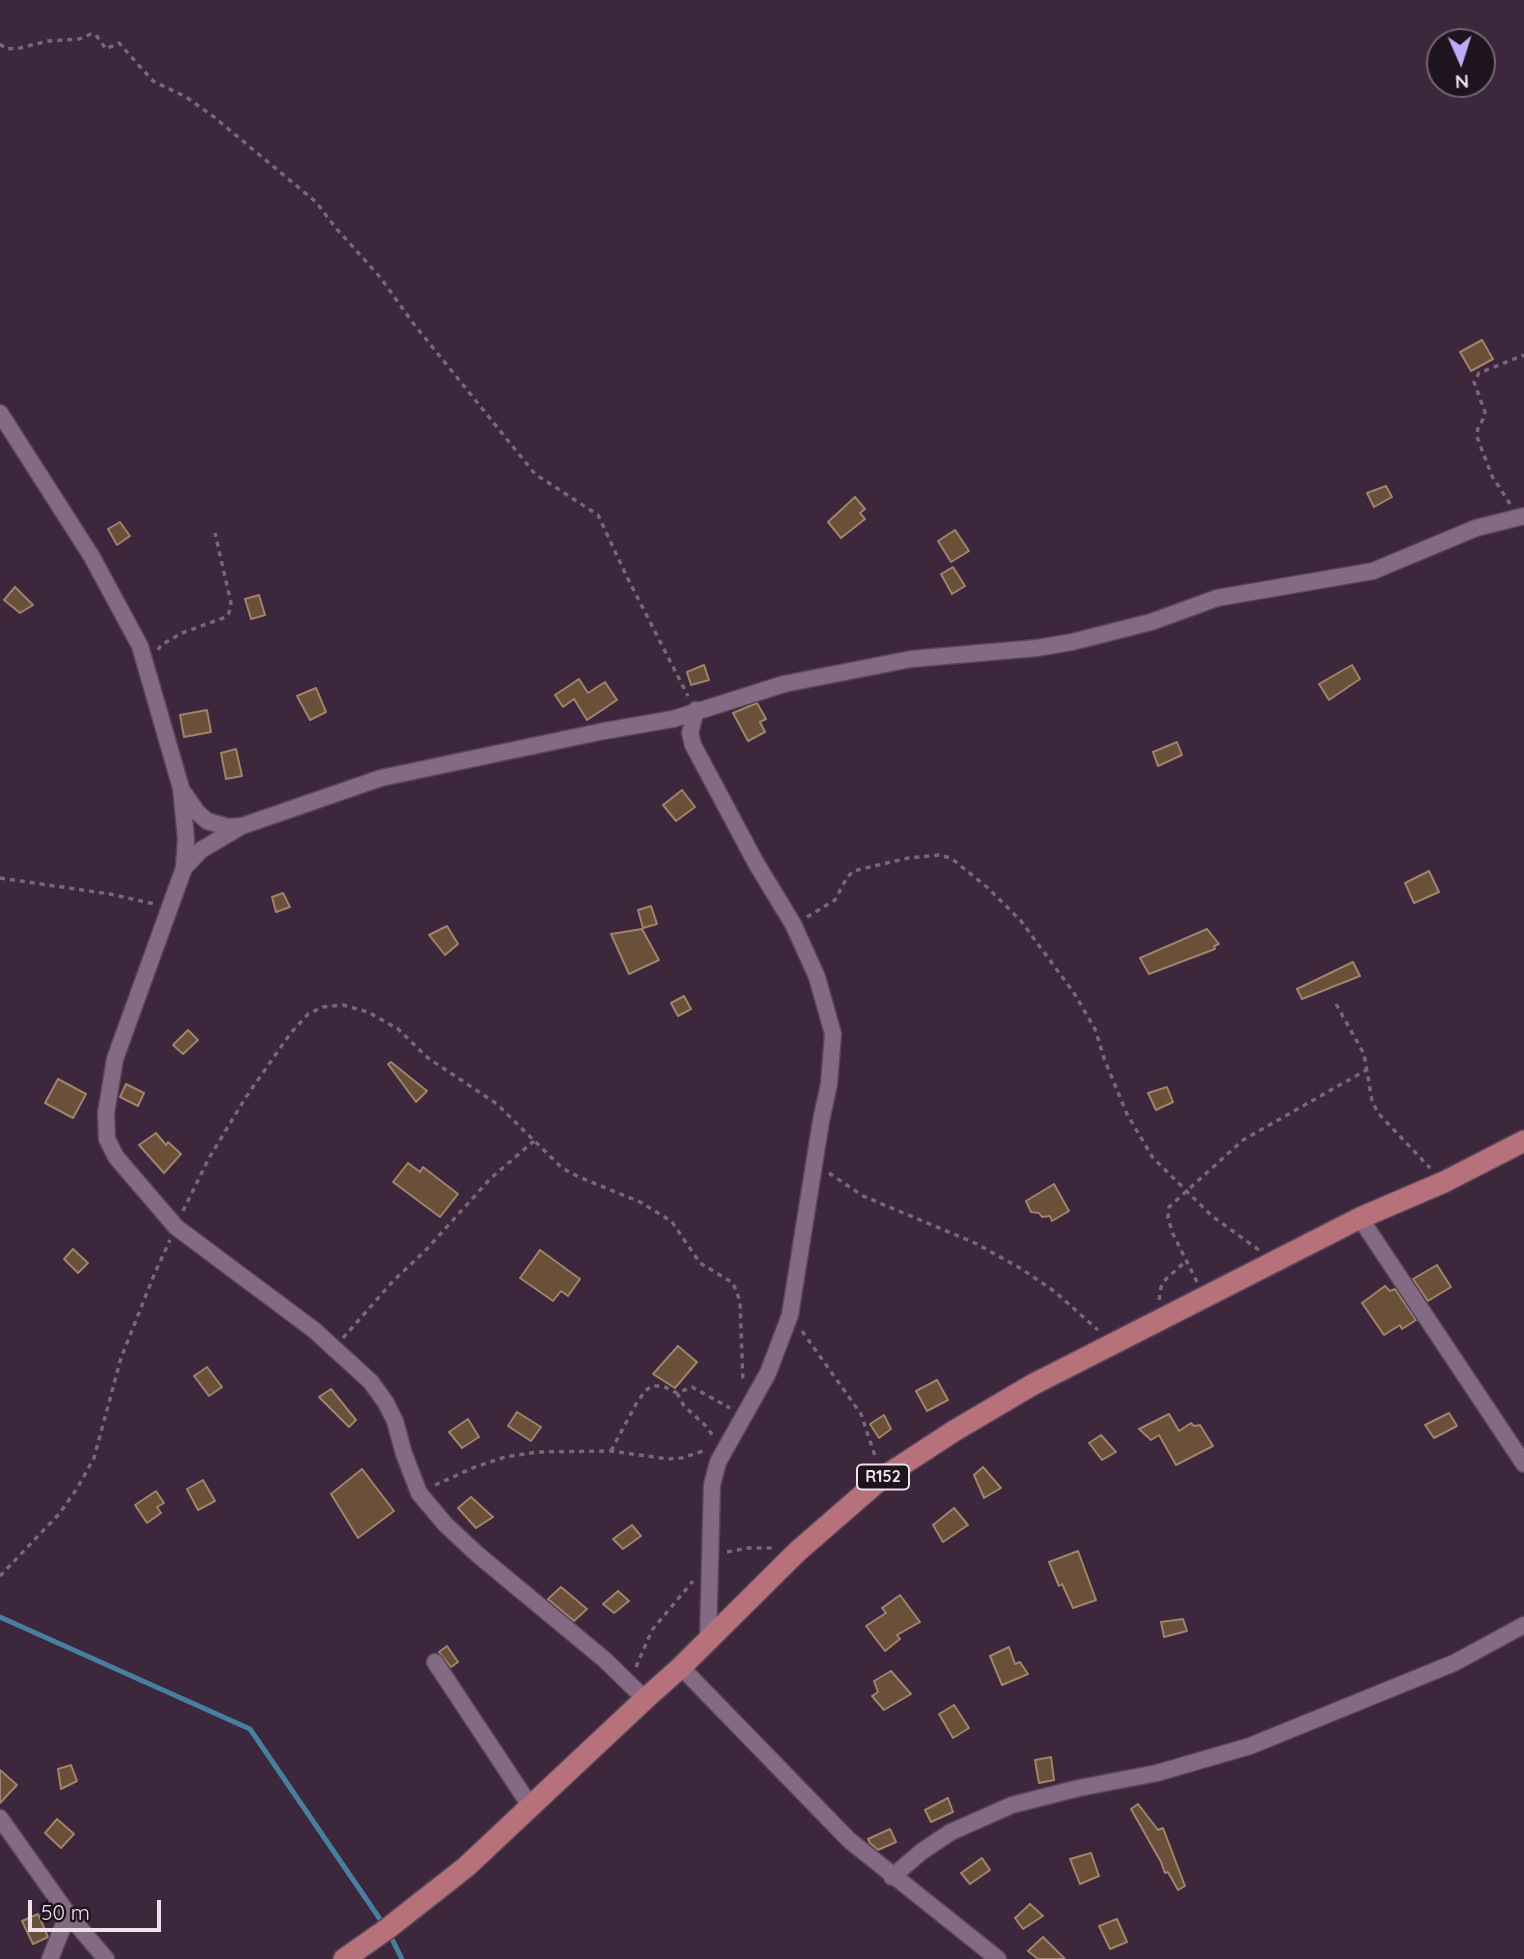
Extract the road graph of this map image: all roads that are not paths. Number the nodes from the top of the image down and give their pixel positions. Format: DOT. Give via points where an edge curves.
graph roads {
  1 [pos="0,413"];
  2 [pos="1518,517"];
  3 [pos="696,710"];
  4 [pos="181,788"];
  5 [pos="242,826"];
  6 [pos="184,869"];
  7 [pos="1524,1141"];
  8 [pos="1360,1218"];
  9 [pos="1524,1464"];
  10 [pos="1524,1625"];
  11 [pos="708,1641"];
  12 [pos="435,1662"];
  13 [pos="681,1667"];
  14 [pos="638,1692"];
  15 [pos="531,1807"];
  16 [pos="0,1818"];
  17 [pos="892,1877"];
  18 [pos="68,1914"];
  19 [pos="50,1959"];
  20 [pos="106,1959"];
  21 [pos="344,1959"];
  22 [pos="998,1959"];
  1 -- 4 [label="street" via="92,557 140,646"];
  2 -- 3 [label="street" via="1476,528 1373,571 1217,598 1099,636 1037,648 911,659 784,684"];
  3 -- 5 [label="street" via="654,723 402,773"];
  3 -- 11 [label="street" via="690,733 698,757 793,924 817,977 833,1034 829,1084 790,1315 768,1373 746,1414 722,1445 712,1485"];
  4 -- 5 [label="street" via="207,821"];
  4 -- 6 [label="street"];
  5 -- 6 [label="street" via="201,850"];
  6 -- 14 [label="street" via="115,1059 106,1112 107,1139 116,1157 176,1227 314,1330 371,1382 395,1421 419,1493 445,1524"];
  7 -- 8 [label="main road, R152"];
  8 -- 9 [label="street"];
  8 -- 11 [label="main road, R152" via="1021,1392 882,1478 798,1551"];
  10 -- 17 [label="street" via="1454,1664 1250,1746 1202,1762 993,1812 951,1832"];
  11 -- 13 [label="main road, R152"];
  12 -- 15 [label="street"];
  13 -- 14 [label="main road, R152"];
  13 -- 17 [label="street" via="849,1840"];
  14 -- 15 [label="main road, R152"];
  15 -- 21 [label="main road, R152" via="467,1867"];
  16 -- 18 [label="street"];
  17 -- 22 [label="street"];
  18 -- 19 [label="street"];
  18 -- 20 [label="street"];
}
